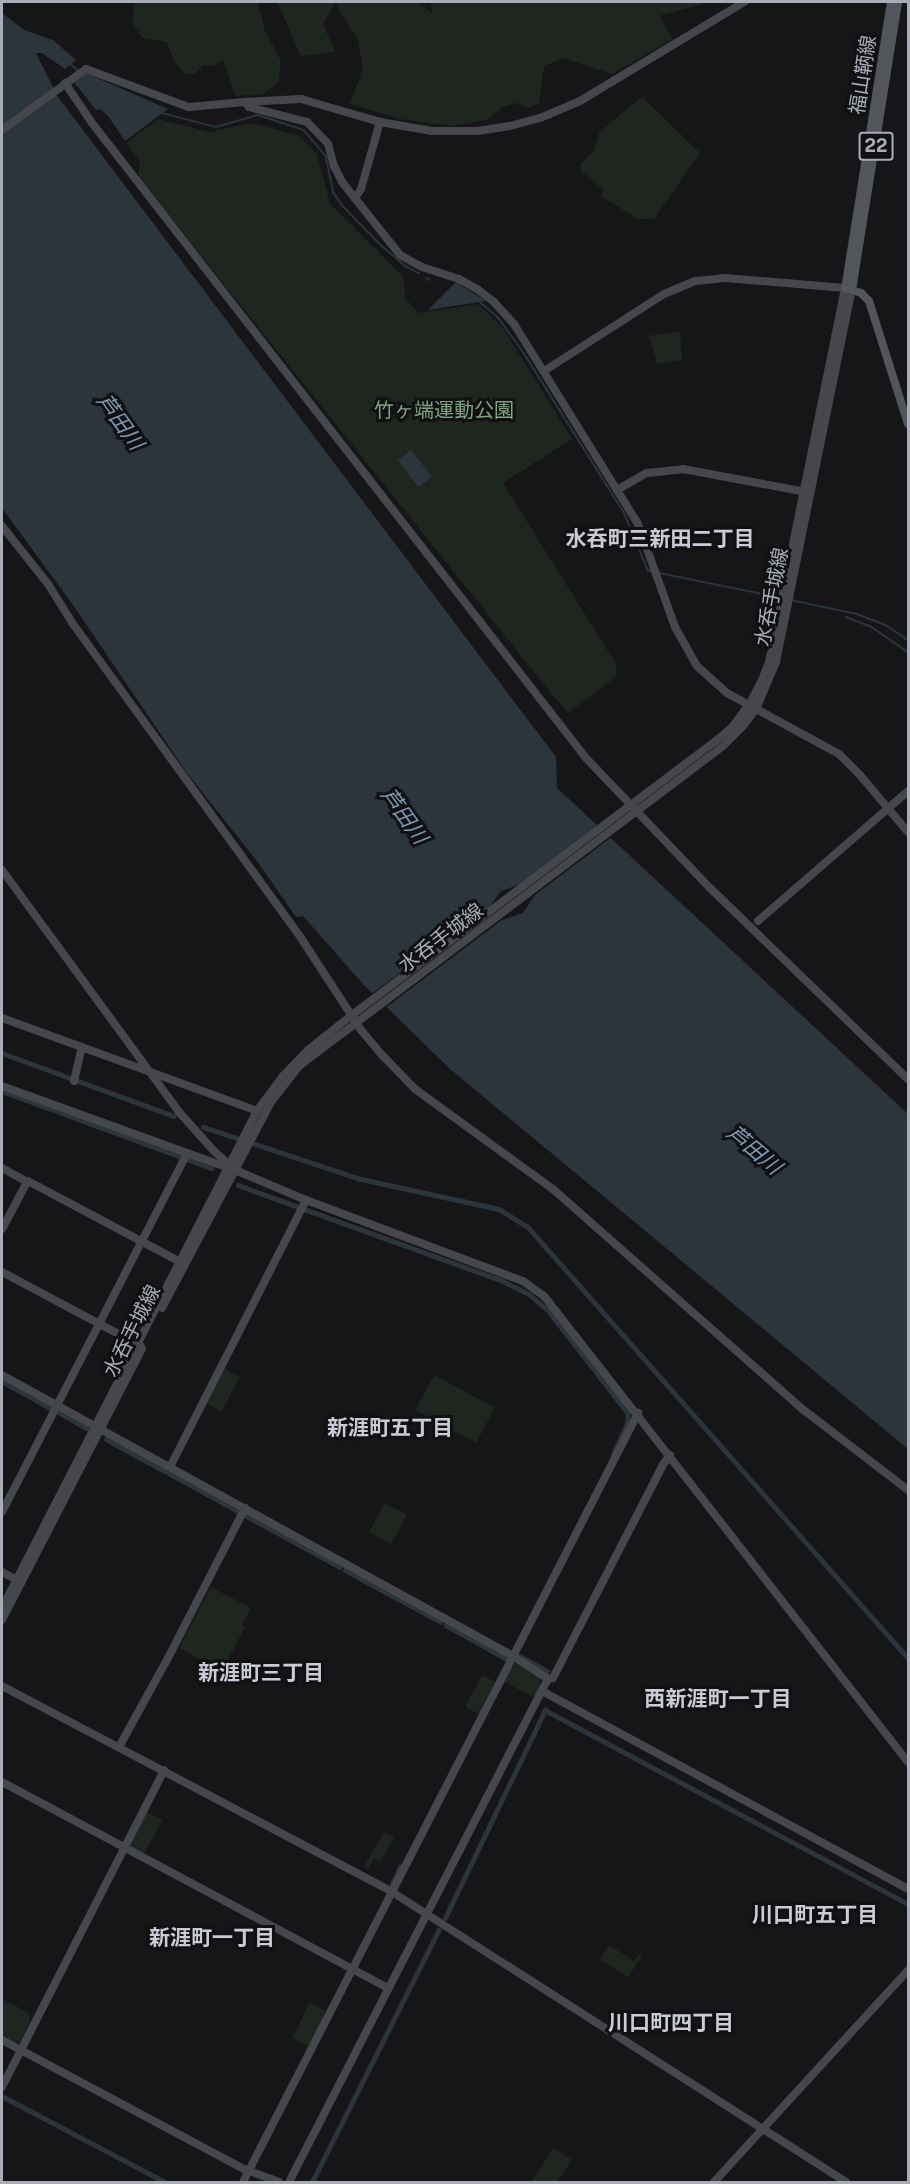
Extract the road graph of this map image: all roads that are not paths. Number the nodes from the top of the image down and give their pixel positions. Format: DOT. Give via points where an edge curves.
graph roads {
  1 [pos="744,2"];
  2 [pos="891,2"];
  3 [pos="898,2"];
  4 [pos="64,83"];
  5 [pos="245,102"];
  6 [pos="380,122"];
  7 [pos="2,130"];
  8 [pos="355,198"];
  9 [pos="848,289"];
  10 [pos="544,370"];
  11 [pos="909,424"];
  12 [pos="617,490"];
  13 [pos="807,492"];
  14 [pos="2,526"];
  15 [pos="753,707"];
  16 [pos="909,791"];
  17 [pos="635,807"];
  18 [pos="889,808"];
  19 [pos="909,832"];
  20 [pos="2,870"];
  21 [pos="758,921"];
  22 [pos="2,1018"];
  23 [pos="354,1018"];
  24 [pos="82,1047"];
  25 [pos="151,1072"];
  26 [pos="74,1079"];
  27 [pos="909,1079"];
  28 [pos="2,1086"];
  29 [pos="257,1111"];
  30 [pos="187,1153"];
  31 [pos="231,1167"];
  32 [pos="2,1168"];
  33 [pos="28,1181"];
  34 [pos="306,1200"];
  35 [pos="2,1229"];
  36 [pos="141,1240"];
  37 [pos="183,1263"];
  38 [pos="2,1272"];
  39 [pos="98,1323"];
  40 [pos="140,1345"];
  41 [pos="2,1375"];
  42 [pos="56,1405"];
  43 [pos="638,1413"];
  44 [pos="98,1428"];
  45 [pos="670,1455"];
  46 [pos="170,1467"];
  47 [pos="909,1490"];
  48 [pos="245,1508"];
  49 [pos="2,1512"];
  50 [pos="2,1572"];
  51 [pos="18,1581"];
  52 [pos="2,1608"];
  53 [pos="2,1620"];
  54 [pos="513,1656"];
  55 [pos="548,1679"];
  56 [pos="2,1686"];
  57 [pos="542,1691"];
  58 [pos="119,1747"];
  59 [pos="909,1762"];
  60 [pos="164,1770"];
  61 [pos="2,1782"];
  62 [pos="123,1849"];
  63 [pos="909,1889"];
  64 [pos="392,1892"];
  65 [pos="426,1914"];
  66 [pos="353,1970"];
  67 [pos="909,1970"];
  68 [pos="388,1988"];
  69 [pos="2,2040"];
  70 [pos="21,2050"];
  71 [pos="2,2086"];
  72 [pos="763,2129"];
  73 [pos="250,2169"];
  74 [pos="243,2182"];
  75 [pos="279,2182"];
  76 [pos="289,2182"];
  77 [pos="714,2182"];
  78 [pos="846,2182"];
  1 -- 6 [label="street" via="580,101 540,118 510,126 454,131"];
  2 -- 9 [label="main road, 福山鞆線 / 22"];
  3 -- 9 [label="main road, 福山鞆線 / 22"];
  4 -- 5 [label="street" via="83,70 92,69 189,107"];
  4 -- 7 [label="street"];
  4 -- 17 [label="street" via="586,758"];
  5 -- 6 [label="street" via="301,99"];
  5 -- 8 [label="street" via="249,107 307,122 328,144 334,166"];
  6 -- 8 [label="street"];
  8 -- 10 [label="street" via="400,255 459,279 495,302"];
  9 -- 10 [label="street" via="726,278 695,281 664,294"];
  9 -- 11 [label="main road" via="866,298 874,313"];
  9 -- 13 [label="street, 水呑手城線"];
  10 -- 12 [label="street"];
  12 -- 13 [label="street" via="647,473 683,469"];
  12 -- 15 [label="street" via="638,524 679,637 697,666 727,693"];
  13 -- 15 [label="street, 水呑手城線" via="785,599"];
  14 -- 23 [label="street" via="48,584"];
  15 -- 17 [label="street, 水呑手城線" via="723,746"];
  15 -- 18 [label="street" via="838,754"];
  16 -- 18 [label="street"];
  17 -- 23 [label="street, 水呑手城線"];
  17 -- 27 [label="street" via="710,888"];
  18 -- 19 [label="street"];
  18 -- 21 [label="street"];
  20 -- 25 [label="street"];
  22 -- 24 [label="street"];
  23 -- 29 [label="street, 水呑手城線" via="296,1061"];
  23 -- 31 [label="street, 水呑手城線" via="286,1079"];
  23 -- 47 [label="street" via="415,1089 554,1190 805,1411"];
  24 -- 25 [label="street"];
  24 -- 26 [label="street"];
  25 -- 29 [label="street"];
  25 -- 31 [label="street" via="194,1130"];
  28 -- 30 [label="street"];
  29 -- 31 [label="street, 水呑手城線"];
  30 -- 31 [label="street"];
  30 -- 36 [label="street"];
  31 -- 34 [label="street"];
  31 -- 37 [label="street, 水呑手城線"];
  32 -- 35 [label="street" via="27,1182"];
  33 -- 36 [label="street"];
  34 -- 43 [label="street" via="533,1287 555,1308"];
  34 -- 46 [label="street"];
  36 -- 37 [label="street"];
  36 -- 39 [label="street"];
  37 -- 40 [label="street, 水呑手城線"];
  38 -- 39 [label="street"];
  39 -- 40 [label="street"];
  39 -- 42 [label="street"];
  40 -- 44 [label="street, 水呑手城線"];
  41 -- 42 [label="street"];
  42 -- 44 [label="street"];
  42 -- 49 [label="street"];
  43 -- 45 [label="street"];
  43 -- 54 [label="street"];
  44 -- 46 [label="street"];
  44 -- 51 [label="street, 水呑手城線"];
  45 -- 55 [label="street" via="553,1678"];
  45 -- 59 [label="street"];
  46 -- 48 [label="street"];
  48 -- 54 [label="street"];
  48 -- 58 [label="street"];
  50 -- 51 [label="street"];
  51 -- 52 [label="street, 水呑手城線"];
  51 -- 53 [label="street, 水呑手城線"];
  54 -- 55 [label="street"];
  54 -- 64 [label="street"];
  55 -- 57 [label="street"];
  56 -- 58 [label="street"];
  57 -- 63 [label="street"];
  57 -- 65 [label="street"];
  58 -- 60 [label="street"];
  60 -- 62 [label="street"];
  60 -- 64 [label="street"];
  61 -- 62 [label="street"];
  62 -- 66 [label="street"];
  62 -- 70 [label="street"];
  64 -- 65 [label="street"];
  64 -- 66 [label="street"];
  65 -- 68 [label="street"];
  65 -- 72 [label="street"];
  66 -- 68 [label="street"];
  66 -- 73 [label="street"];
  67 -- 72 [label="street"];
  68 -- 76 [label="street"];
  69 -- 70 [label="street"];
  70 -- 71 [label="street"];
  70 -- 73 [label="street"];
  72 -- 77 [label="street"];
  72 -- 78 [label="street"];
  73 -- 74 [label="street"];
  73 -- 75 [label="street"];
}
